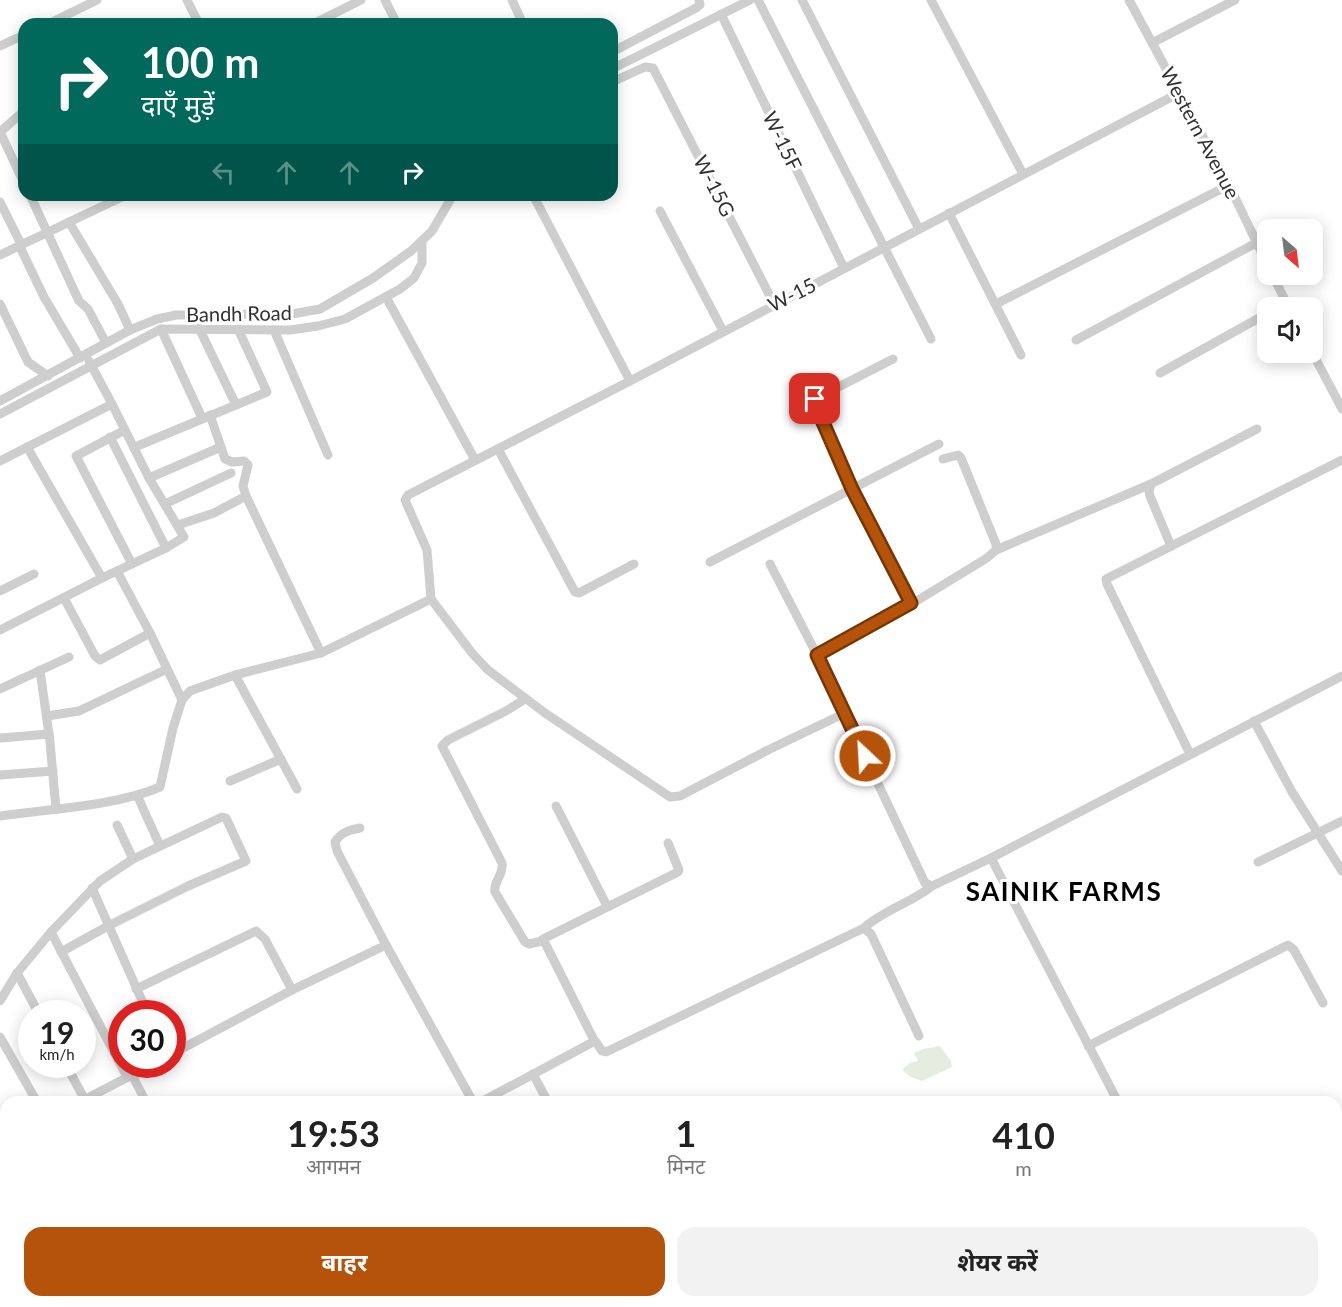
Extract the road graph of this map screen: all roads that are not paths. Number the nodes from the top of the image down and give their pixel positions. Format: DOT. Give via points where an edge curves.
graph roads {
  1 [pos="97,0"];
  2 [pos="187,0"];
  3 [pos="361,0"];
  4 [pos="385,0"];
  5 [pos="512,0"];
  6 [pos="750,0"];
  7 [pos="758,0"];
  8 [pos="802,0"];
  9 [pos="931,0"];
  10 [pos="1129,0"];
  11 [pos="1235,0"];
  12 [pos="701,1"];
  13 [pos="721,14"];
  14 [pos="60,18"];
  15 [pos="196,18"];
  16 [pos="325,18"];
  17 [pos="394,18"];
  18 [pos="520,18"];
  19 [pos="18,38"];
  20 [pos="1152,43"];
  21 [pos="0,46"];
  22 [pos="618,49"];
  23 [pos="618,66"];
  24 [pos="618,79"];
  25 [pos="1179,93"];
  26 [pos="18,116"];
  27 [pos="18,170"];
  28 [pos="1023,174"];
  29 [pos="1229,185"];
  30 [pos="33,201"];
  31 [pos="113,201"];
  32 [pos="450,201"];
  33 [pos="536,201"];
  34 [pos="0,202"];
  35 [pos="660,211"];
  36 [pos="949,213"];
  37 [pos="69,222"];
  38 [pos="919,229"];
  39 [pos="47,231"];
  40 [pos="422,242"];
  41 [pos="1256,243"];
  42 [pos="20,244"];
  43 [pos="883,247"];
  44 [pos="0,255"];
  45 [pos="844,268"];
  46 [pos="386,297"];
  47 [pos="0,304"];
  48 [pos="774,304"];
  49 [pos="996,304"];
  50 [pos="1257,319"];
  51 [pos="199,328"];
  52 [pos="161,329"];
  53 [pos="130,330"];
  54 [pos="238,330"];
  55 [pos="274,330"];
  56 [pos="723,331"];
  57 [pos="931,339"];
  58 [pos="1076,340"];
  59 [pos="106,343"];
  60 [pos="1021,355"];
  61 [pos="83,356"];
  62 [pos="893,359"];
  63 [pos="1318,363"];
  64 [pos="91,365"];
  65 [pos="1160,373"];
  66 [pos="48,376"];
  67 [pos="630,381"];
  68 [pos="0,401"];
  69 [pos="112,404"];
  70 [pos="236,405"];
  71 [pos="1342,409"];
  72 [pos="0,414"];
  73 [pos="206,416"];
  74 [pos="1257,429"];
  75 [pos="125,430"];
  76 [pos="110,437"];
  77 [pos="939,444"];
  78 [pos="27,447"];
  79 [pos="135,447"];
  80 [pos="221,447"];
  81 [pos="498,449"];
  82 [pos="328,455"];
  83 [pos="943,459"];
  84 [pos="475,460"];
  85 [pos="1342,460"];
  86 [pos="0,461"];
  87 [pos="231,473"];
  88 [pos="149,478"];
  89 [pos="1151,484"];
  90 [pos="852,489"];
  91 [pos="246,496"];
  92 [pos="165,504"];
  93 [pos="178,525"];
  94 [pos="1171,546"];
  95 [pos="166,548"];
  96 [pos="996,550"];
  97 [pos="710,562"];
  98 [pos="132,564"];
  99 [pos="634,564"];
  100 [pos="770,564"];
  101 [pos="117,571"];
  102 [pos="34,574"];
  103 [pos="102,578"];
  104 [pos="0,591"];
  105 [pos="64,598"];
  106 [pos="431,598"];
  107 [pos="911,604"];
  108 [pos="0,630"];
  109 [pos="150,633"];
  110 [pos="321,653"];
  111 [pos="817,655"];
  112 [pos="69,657"];
  113 [pos="167,669"];
  114 [pos="40,670"];
  115 [pos="235,675"];
  116 [pos="1342,676"];
  117 [pos="0,689"];
  118 [pos="525,699"];
  119 [pos="182,700"];
  120 [pos="845,713"];
  121 [pos="47,716"];
  122 [pos="1254,721"];
  123 [pos="49,734"];
  124 [pos="0,738"];
  125 [pos="1190,754"];
  126 [pos="281,759"];
  127 [pos="53,771"];
  128 [pos="0,775"];
  129 [pos="230,781"];
  130 [pos="297,789"];
  131 [pos="137,795"];
  132 [pos="556,806"];
  133 [pos="56,809"];
  134 [pos="0,816"];
  135 [pos="1342,821"];
  136 [pos="117,825"];
  137 [pos="360,828"];
  138 [pos="1317,833"];
  139 [pos="668,843"];
  140 [pos="160,846"];
  141 [pos="991,858"];
  142 [pos="133,859"];
  143 [pos="1258,862"];
  144 [pos="1342,871"];
  145 [pos="932,886"];
  146 [pos="92,888"];
  147 [pos="607,906"];
  148 [pos="108,926"];
  149 [pos="864,928"];
  150 [pos="51,932"];
  151 [pos="542,941"];
  152 [pos="386,945"];
  153 [pos="61,952"];
  154 [pos="17,973"];
  155 [pos="136,989"];
  156 [pos="292,990"];
  157 [pos="31,1000"];
  158 [pos="141,1000"];
  159 [pos="0,1001"];
  160 [pos="1323,1003"];
  161 [pos="108,1036"];
  162 [pos="919,1036"];
  163 [pos="0,1037"];
  164 [pos="596,1042"];
  165 [pos="1088,1046"];
  166 [pos="186,1047"];
  167 [pos="532,1074"];
  168 [pos="72,1078"];
  169 [pos="126,1078"];
  170 [pos="131,1078"];
  171 [pos="34,1096"];
  172 [pos="80,1096"];
  173 [pos="92,1096"];
  174 [pos="142,1096"];
  175 [pos="470,1096"];
  176 [pos="492,1096"];
  177 [pos="545,1096"];
  178 [pos="1115,1096"];
  1 -- 14 [label="street"];
  2 -- 15 [label="street"];
  3 -- 16 [label="street"];
  4 -- 17 [label="street"];
  5 -- 18 [label="street"];
  6 -- 13 [label="street"];
  7 -- 43 [label="street"];
  8 -- 38 [label="street"];
  9 -- 28 [label="street"];
  10 -- 20 [label="street, Western Avenue"];
  11 -- 20 [label="street"];
  12 -- 22 [label="street" via="696,8"];
  13 -- 23 [label="street"];
  13 -- 45 [label="street, W-15F"];
  19 -- 21 [label="street"];
  20 -- 25 [label="street, Western Avenue"];
  24 -- 48 [label="street, W-15G" via="645,67 653,68"];
  25 -- 28 [label="street, W-15"];
  25 -- 29 [label="street, Western Avenue"];
  26 -- 27 [label="street" via="0,132"];
  28 -- 36 [label="street, W-15"];
  29 -- 41 [label="street, Western Avenue"];
  29 -- 49 [label="street"];
  30 -- 39 [label="street"];
  31 -- 37 [label="street"];
  32 -- 40 [label="street, Bandh Road"];
  33 -- 67 [label="street"];
  34 -- 42 [label="street"];
  35 -- 56 [label="street"];
  36 -- 38 [label="street, W-15"];
  36 -- 49 [label="street"];
  37 -- 39 [label="street"];
  37 -- 53 [label="street"];
  38 -- 43 [label="street, W-15"];
  39 -- 42 [label="street"];
  39 -- 59 [label="street" via="79,301 88,309"];
  40 -- 46 [label="street" via="419,271"];
  40 -- 53 [label="street, Bandh Road" via="373,278 320,309 292,314 176,315"];
  41 -- 58 [label="street"];
  42 -- 44 [label="street"];
  42 -- 61 [label="street" via="44,297"];
  43 -- 45 [label="street, W-15"];
  43 -- 57 [label="street"];
  45 -- 48 [label="street, W-15"];
  46 -- 55 [label="street" via="335,322"];
  46 -- 84 [label="street"];
  47 -- 66 [label="street" via="28,362"];
  48 -- 56 [label="street, W-15"];
  49 -- 60 [label="street"];
  50 -- 65 [label="street"];
  51 -- 52 [label="street"];
  51 -- 54 [label="street"];
  51 -- 70 [label="street"];
  52 -- 64 [label="street"];
  52 -- 73 [label="street"];
  53 -- 59 [label="street, Bandh Road"];
  54 -- 55 [label="street"];
  54 -- 70 [label="street" via="267,391"];
  55 -- 82 [label="street"];
  56 -- 67 [label="street, W-15"];
  59 -- 61 [label="street, Bandh Road"];
  61 -- 64 [label="street"];
  61 -- 66 [label="street, Bandh Road"];
  62 -- 90 [label="street" via="815,402"];
  63 -- 71 [label="street"];
  64 -- 69 [label="street"];
  64 -- 72 [label="street"];
  66 -- 68 [label="street, Bandh Road"];
  67 -- 81 [label="street, W-15"];
  69 -- 75 [label="street"];
  69 -- 78 [label="street"];
  70 -- 73 [label="street"];
  73 -- 79 [label="street"];
  73 -- 80 [label="street"];
  74 -- 89 [label="street"];
  75 -- 76 [label="street"];
  75 -- 79 [label="street"];
  76 -- 95 [label="street"];
  76 -- 98 [label="street" via="76,457"];
  77 -- 90 [label="street"];
  78 -- 86 [label="street"];
  78 -- 103 [label="street"];
  79 -- 88 [label="street"];
  80 -- 88 [label="street"];
  80 -- 91 [label="street" via="226,460 244,461 248,465 243,486"];
  81 -- 84 [label="street, W-15"];
  81 -- 99 [label="street" via="575,592"];
  83 -- 96 [label="street" via="958,455 961,458"];
  84 -- 106 [label="street, W-15" via="405,498 427,550"];
  85 -- 94 [label="street"];
  87 -- 92 [label="street"];
  88 -- 92 [label="street"];
  89 -- 94 [label="street" via="1150,496"];
  89 -- 96 [label="street"];
  90 -- 97 [label="street"];
  90 -- 107 [label="street"];
  91 -- 93 [label="street" via="214,513"];
  91 -- 110 [label="street"];
  92 -- 93 [label="street"];
  93 -- 95 [label="street" via="184,537"];
  94 -- 125 [label="street" via="1106,581"];
  95 -- 98 [label="street"];
  96 -- 107 [label="street"];
  98 -- 101 [label="street"];
  100 -- 111 [label="street"];
  101 -- 103 [label="street"];
  101 -- 109 [label="street"];
  102 -- 104 [label="street"];
  103 -- 105 [label="street"];
  105 -- 108 [label="street"];
  105 -- 109 [label="street" via="100,660"];
  106 -- 110 [label="street"];
  106 -- 118 [label="street" via="481,663"];
  107 -- 111 [label="street"];
  109 -- 113 [label="street"];
  110 -- 115 [label="street"];
  111 -- 120 [label="street"];
  112 -- 114 [label="street"];
  113 -- 119 [label="street"];
  113 -- 121 [label="street" via="79,711"];
  114 -- 117 [label="street"];
  114 -- 121 [label="street"];
  115 -- 119 [label="street" via="198,687"];
  115 -- 126 [label="street"];
  116 -- 122 [label="street"];
  118 -- 120 [label="street" via="670,797 680,796"];
  118 -- 151 [label="street" via="448,740 442,747 502,863 495,892 525,942"];
  119 -- 131 [label="street" via="162,785"];
  120 -- 145 [label="street" via="925,883"];
  121 -- 123 [label="street"];
  122 -- 125 [label="street"];
  122 -- 138 [label="street"];
  123 -- 124 [label="street"];
  123 -- 127 [label="street"];
  125 -- 141 [label="street"];
  126 -- 129 [label="street"];
  126 -- 130 [label="street"];
  127 -- 128 [label="street"];
  127 -- 133 [label="street"];
  131 -- 133 [label="street"];
  131 -- 140 [label="street"];
  132 -- 147 [label="street"];
  133 -- 134 [label="street"];
  135 -- 138 [label="street"];
  136 -- 142 [label="street"];
  137 -- 152 [label="street" via="342,834 335,842"];
  138 -- 143 [label="street"];
  138 -- 144 [label="street"];
  139 -- 147 [label="street" via="679,872"];
  140 -- 142 [label="street"];
  140 -- 148 [label="street" via="224,816 247,860"];
  141 -- 145 [label="street"];
  141 -- 165 [label="street"];
  142 -- 146 [label="street"];
  145 -- 149 [label="street" via="876,917"];
  146 -- 148 [label="street"];
  146 -- 150 [label="street"];
  147 -- 151 [label="street"];
  148 -- 153 [label="street"];
  148 -- 155 [label="street"];
  149 -- 162 [label="street" via="871,934"];
  149 -- 164 [label="street" via="606,1052"];
  150 -- 153 [label="street"];
  150 -- 154 [label="street"];
  151 -- 164 [label="street"];
  152 -- 156 [label="street"];
  152 -- 175 [label="street"];
  153 -- 161 [label="street"];
  154 -- 157 [label="street"];
  154 -- 159 [label="street"];
  155 -- 156 [label="street" via="256,931 265,939"];
  155 -- 158 [label="street"];
  156 -- 166 [label="street"];
  160 -- 165 [label="street" via="1288,945"];
  163 -- 171 [label="street"];
  164 -- 167 [label="street"];
  165 -- 178 [label="street"];
  167 -- 176 [label="street"];
  167 -- 177 [label="street"];
  168 -- 172 [label="street"];
  169 -- 173 [label="street"];
  170 -- 174 [label="street"];
}
